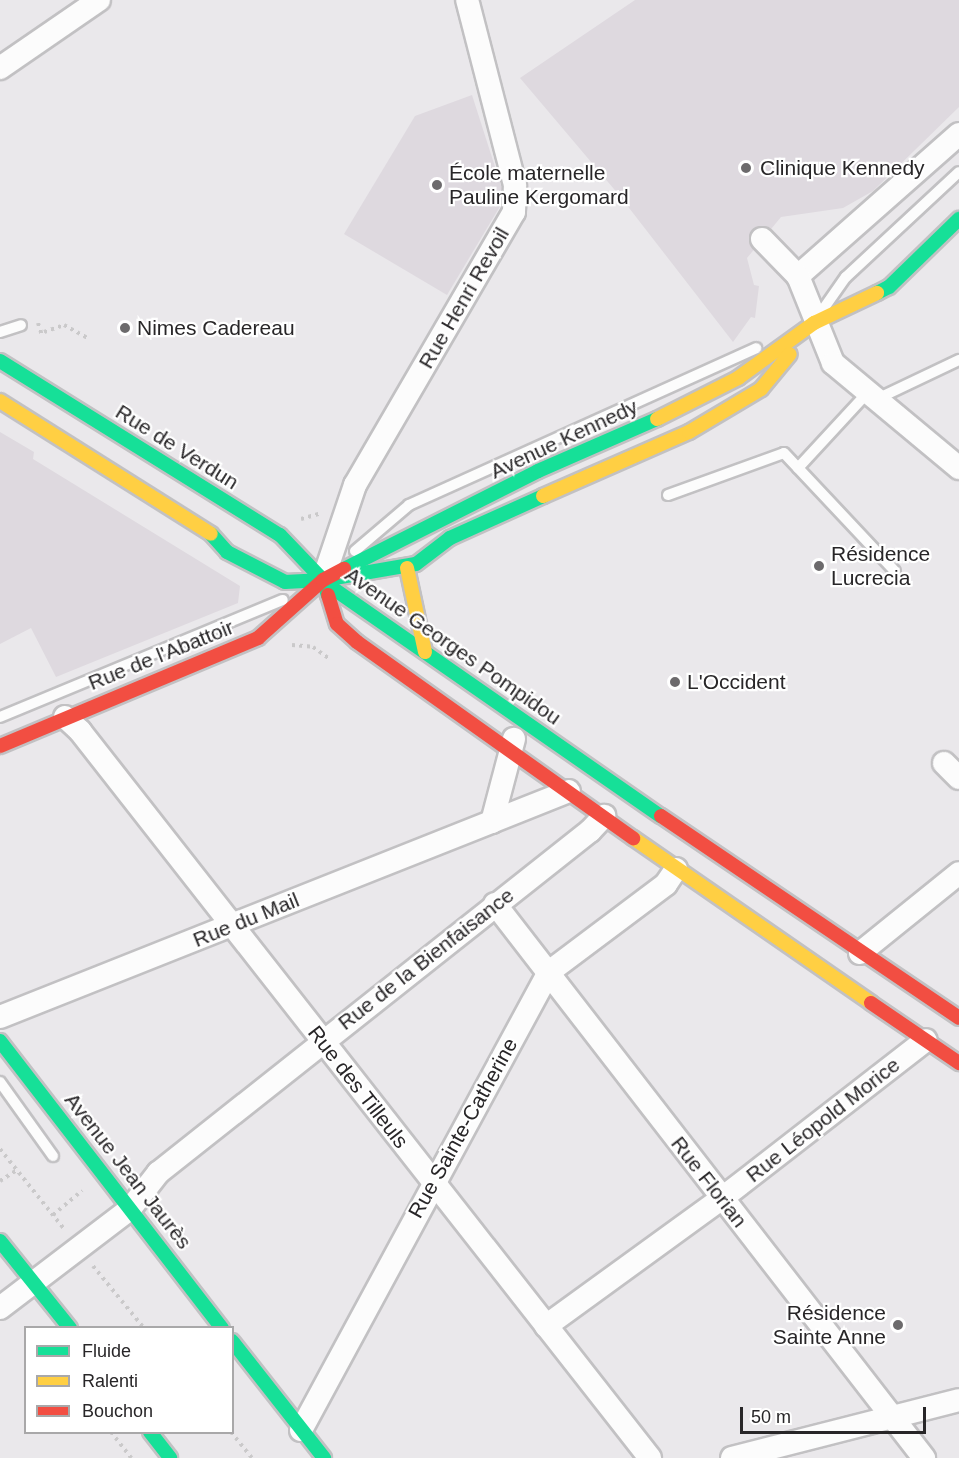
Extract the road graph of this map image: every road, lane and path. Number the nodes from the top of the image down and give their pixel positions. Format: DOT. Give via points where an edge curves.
graph roads {
  1 [pos="99,0"];
  2 [pos="467,0"];
  3 [pos="0,68"];
  4 [pos="959,134"];
  5 [pos="959,172"];
  6 [pos="959,219"];
  7 [pos="762,239"];
  8 [pos="798,276"];
  9 [pos="814,323"];
  10 [pos="21,325"];
  11 [pos="0,332"];
  12 [pos="44,333"];
  13 [pos="89,339"];
  14 [pos="959,360"];
  15 [pos="0,361"];
  16 [pos="874,394"];
  17 [pos="0,401"];
  18 [pos="798,468"];
  19 [pos="959,468"];
  20 [pos="668,495"];
  21 [pos="323,507"];
  22 [pos="291,526"];
  23 [pos="218,538"];
  24 [pos="238,540"];
  25 [pos="286,562"];
  26 [pos="407,568"];
  27 [pos="895,571"];
  28 [pos="323,580"];
  29 [pos="285,648"];
  30 [pos="425,652"];
  31 [pos="336,663"];
  32 [pos="0,717"];
  33 [pos="65,717"];
  34 [pos="519,719"];
  35 [pos="0,746"];
  36 [pos="510,751"];
  37 [pos="569,792"];
  38 [pos="604,816"];
  39 [pos="492,822"];
  40 [pos="676,869"];
  41 [pos="959,873"];
  42 [pos="495,904"];
  43 [pos="232,925"];
  44 [pos="860,953"];
  45 [pos="549,972"];
  46 [pos="0,1017"];
  47 [pos="959,1018"];
  48 [pos="926,1040"];
  49 [pos="0,1041"];
  50 [pos="323,1041"];
  51 [pos="9,1053"];
  52 [pos="959,1063"];
  53 [pos="0,1080"];
  54 [pos="53,1156"];
  55 [pos="17,1170"];
  56 [pos="0,1181"];
  57 [pos="432,1182"];
  58 [pos="84,1189"];
  59 [pos="721,1199"];
  60 [pos="130,1209"];
  61 [pos="53,1215"];
  62 [pos="0,1241"];
  63 [pos="34,1281"];
  64 [pos="0,1308"];
  65 [pos="68,1326"];
  66 [pos="220,1326"];
  67 [pos="546,1326"];
  68 [pos="234,1344"];
  69 [pos="959,1400"];
  70 [pos="894,1416"];
  71 [pos="301,1430"];
  72 [pos="113,1434"];
  73 [pos="152,1434"];
  74 [pos="233,1434"];
  75 [pos="131,1458"];
  76 [pos="170,1458"];
  77 [pos="252,1458"];
  78 [pos="324,1458"];
  79 [pos="650,1458"];
  80 [pos="732,1458"];
  81 [pos="924,1458"];
  1 -- 3 [label="street"];
  2 -- 28 [label="street, Rue Henri Revoil" via="515,185 514,212 355,485"];
  4 -- 8 [label="street"];
  5 -- 9 [label="lane" via="846,276"];
  6 -- 9 [label="main road, Avenue Kennedy" via="889,287"];
  7 -- 8 [label="street"];
  8 -- 9 [label="street"];
  9 -- 16 [label="street" via="833,363"];
  9 -- 26 [label="main road, Avenue Kennedy" via="761,389 689,432 450,538"];
  9 -- 28 [label="main road, Avenue Kennedy" via="738,378 683,408 538,471"];
  9 -- 28 [label="lane" via="409,505 394,514"];
  10 -- 11 [label="lane"];
  12 -- 13 [label="path" via="64,325"];
  14 -- 16 [label="lane"];
  15 -- 28 [label="main road, Rue de Verdun" via="280,535"];
  16 -- 18 [label="lane"];
  16 -- 19 [label="street"];
  17 -- 23 [label="main road"];
  18 -- 20 [label="lane" via="784,453"];
  18 -- 27 [label="lane"];
  21 -- 22 [label="path" via="317,517 300,519"];
  23 -- 24 [label="main road"];
  23 -- 28 [label="main road" via="227,552 285,582"];
  25 -- 28 [label="main road"];
  26 -- 28 [label="main road"];
  26 -- 30 [label="main road"];
  28 -- 30 [label="main road, Avenue Georges Pompidou"];
  28 -- 32 [label="lane" via="251,615"];
  28 -- 33 [label="main road, Rue de l'Abattoir" via="258,638"];
  28 -- 36 [label="main road, Avenue Georges Pompidou" via="337,624"];
  29 -- 31 [label="path" via="294,644 313,647"];
  30 -- 34 [label="main road, Avenue Georges Pompidou"];
  33 -- 35 [label="main road, Rue de l'Abattoir"];
  33 -- 43 [label="street, Rue des Tilleuls"];
  34 -- 36 [label="street"];
  34 -- 44 [label="main road, Avenue Georges Pompidou"];
  36 -- 37 [label="main road, Avenue Georges Pompidou"];
  36 -- 39 [label="street"];
  37 -- 38 [label="main road, Avenue Georges Pompidou"];
  37 -- 39 [label="street, Rue du Mail"];
  38 -- 40 [label="main road, Avenue Georges Pompidou"];
  38 -- 42 [label="street, Rue de la Bienfaisance"];
  39 -- 43 [label="street, Rue du Mail"];
  40 -- 45 [label="street, Rue Sainte-Catherine" via="666,884"];
  40 -- 48 [label="main road, Avenue Georges Pompidou"];
  41 -- 44 [label="street"];
  42 -- 45 [label="street, Rue Florian"];
  42 -- 50 [label="street, Rue de la Bienfaisance"];
  43 -- 46 [label="street, Rue du Mail"];
  43 -- 50 [label="street, Rue des Tilleuls"];
  44 -- 47 [label="main road, Avenue Georges Pompidou"];
  45 -- 57 [label="street, Rue Sainte-Catherine"];
  45 -- 59 [label="street, Rue Florian"];
  48 -- 52 [label="main road, Avenue Georges Pompidou"];
  48 -- 59 [label="street, Rue Léopold Morice"];
  49 -- 51 [label="main road, Avenue Jean Jaurès"];
  50 -- 57 [label="street, Rue des Tilleuls"];
  50 -- 60 [label="street, Rue de la Bienfaisance" via="158,1173"];
  51 -- 53 [label="lane"];
  51 -- 60 [label="main road, Avenue Jean Jaurès"];
  53 -- 54 [label="lane"];
  55 -- 56 [label="path"];
  57 -- 67 [label="street, Rue des Tilleuls"];
  57 -- 71 [label="street, Rue Sainte-Catherine"];
  58 -- 61 [label="path"];
  59 -- 67 [label="street, Rue Léopold Morice"];
  59 -- 70 [label="street, Rue Florian"];
  60 -- 63 [label="street, Rue de la Bienfaisance"];
  60 -- 66 [label="main road, Avenue Jean Jaurès"];
  62 -- 63 [label="main road"];
  63 -- 64 [label="street, Rue de la Bienfaisance"];
  63 -- 65 [label="main road"];
  67 -- 79 [label="street, Rue des Tilleuls"];
  68 -- 71 [label="main road"];
  69 -- 70 [label="street"];
  70 -- 80 [label="street"];
  70 -- 81 [label="street, Rue Florian"];
  71 -- 78 [label="main road"];
  72 -- 75 [label="path"];
  73 -- 76 [label="main road"];
  74 -- 77 [label="path"];
}
